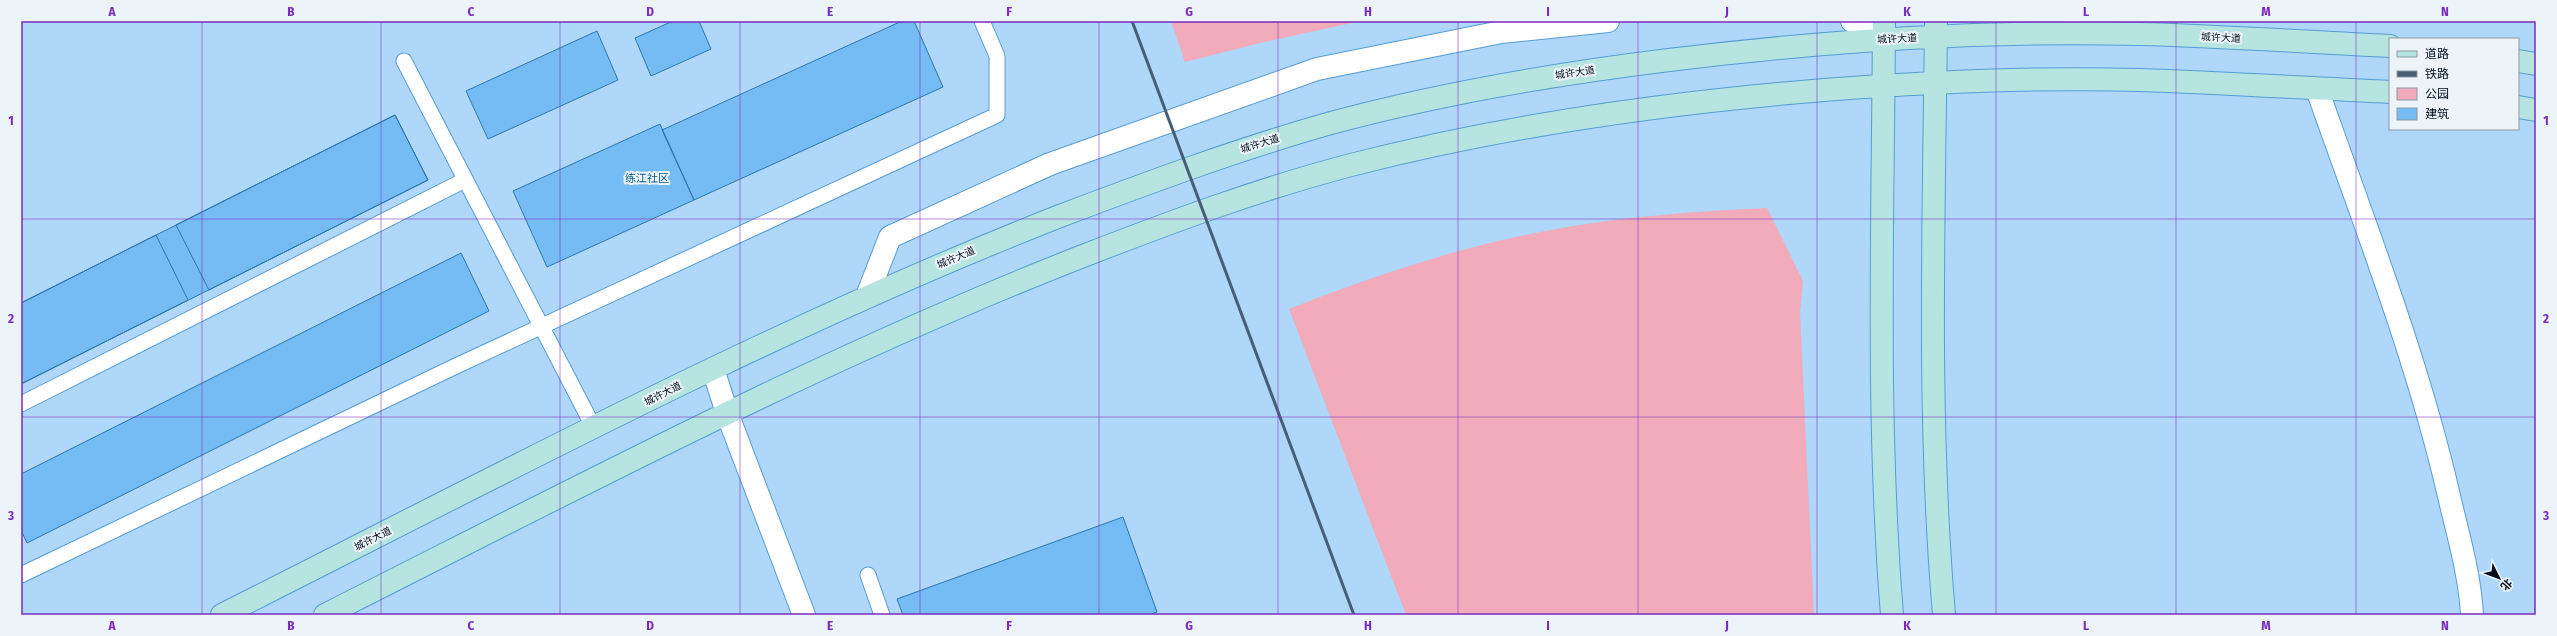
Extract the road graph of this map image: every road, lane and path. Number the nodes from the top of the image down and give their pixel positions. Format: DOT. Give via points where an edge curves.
graph roads {
  1 [pos="982,21"];
  2 [pos="1608,21"];
  3 [pos="1852,21"];
  4 [pos="1499,26"];
  5 [pos="1936,29"];
  6 [pos="1884,30"];
  7 [pos="2389,46"];
  8 [pos="404,61"];
  9 [pos="2519,61"];
  10 [pos="2536,64"];
  11 [pos="1936,83"];
  12 [pos="1884,85"];
  13 [pos="2317,89"];
  14 [pos="2389,92"];
  15 [pos="2519,107"];
  16 [pos="2536,110"];
  17 [pos="465,180"];
  18 [pos="867,296"];
  19 [pos="541,327"];
  20 [pos="713,369"];
  21 [pos="21,404"];
  22 [pos="727,413"];
  23 [pos="594,428"];
  24 [pos="21,575"];
  25 [pos="868,575"];
  26 [pos="222,615"];
  27 [pos="325,615"];
  28 [pos="804,615"];
  29 [pos="882,615"];
  30 [pos="1892,615"];
  31 [pos="1944,615"];
  32 [pos="2472,615"];
  1 -- 19 [label="lane" via="997,56 997,115"];
  2 -- 4 [label="street"];
  3 -- 6 [label="street"];
  4 -- 18 [label="street" via="1317,69 1050,164 890,237"];
  5 -- 6 [label="main road, 城许大道"];
  5 -- 7 [label="main road, 城许大道" via="2138,34"];
  5 -- 11 [label="main road"];
  6 -- 12 [label="main road"];
  6 -- 18 [label="main road, 城许大道" via="1532,79 1429,99 1334,122 1172,173 979,248"];
  8 -- 17 [label="lane"];
  9 -- 10 [label="main road"];
  11 -- 12 [label="main road"];
  11 -- 13 [label="main road" via="2137,80"];
  11 -- 31 [label="main road" via="1934,351 1936,473"];
  12 -- 22 [label="main road" via="1754,96 1547,123 1439,144 1346,166 1266,189 1188,216 996,290 885,338"];
  12 -- 30 [label="main road" via="1882,352"];
  13 -- 14 [label="main road"];
  13 -- 32 [label="street" via="2406,342 2437,446 2466,570"];
  15 -- 16 [label="main road"];
  17 -- 19 [label="lane"];
  17 -- 21 [label="lane"];
  18 -- 20 [label="main road, 城许大道"];
  19 -- 23 [label="lane"];
  19 -- 24 [label="lane"];
  20 -- 22 [label="street"];
  20 -- 23 [label="main road, 城许大道"];
  22 -- 27 [label="main road"];
  22 -- 28 [label="street"];
  23 -- 26 [label="main road, 城许大道"];
  25 -- 29 [label="lane"];
}
